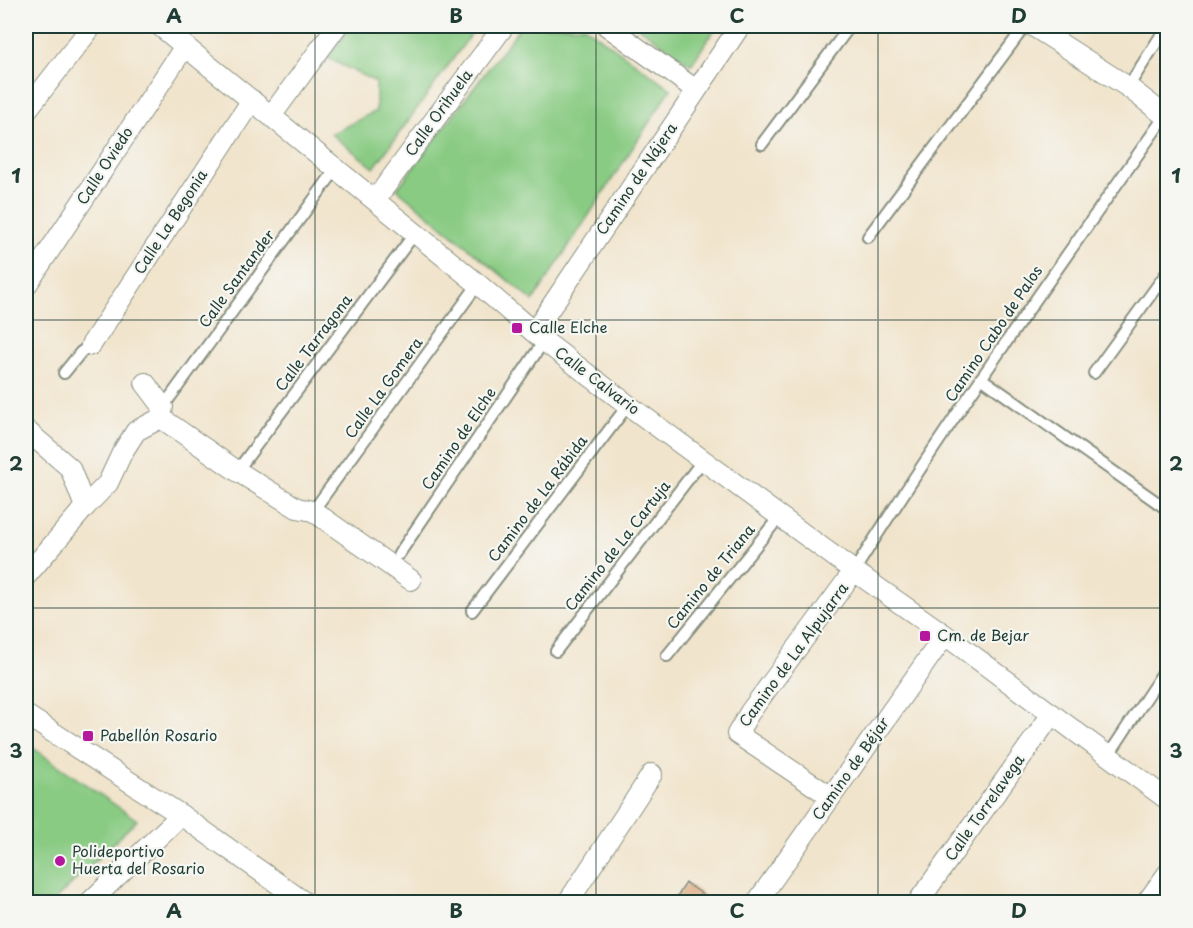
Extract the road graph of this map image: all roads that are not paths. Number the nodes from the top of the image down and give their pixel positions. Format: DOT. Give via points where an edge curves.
graph roads {
  1 [pos="92,26"];
  2 [pos="160,26"];
  3 [pos="337,26"];
  4 [pos="504,26"];
  5 [pos="607,26"];
  6 [pos="740,26"];
  7 [pos="850,26"];
  8 [pos="1025,26"];
  9 [pos="1033,26"];
  10 [pos="1167,26"];
  11 [pos="185,46"];
  12 [pos="1128,87"];
  13 [pos="696,90"];
  14 [pos="252,100"];
  15 [pos="26,111"];
  16 [pos="271,116"];
  17 [pos="1166,117"];
  18 [pos="762,144"];
  19 [pos="336,169"];
  20 [pos="375,200"];
  21 [pos="415,232"];
  22 [pos="868,237"];
  23 [pos="1167,271"];
  24 [pos="478,284"];
  25 [pos="26,286"];
  26 [pos="539,337"];
  27 [pos="91,345"];
  28 [pos="64,373"];
  29 [pos="1094,373"];
  30 [pos="981,378"];
  31 [pos="145,383"];
  32 [pos="628,405"];
  33 [pos="162,412"];
  34 [pos="26,430"];
  35 [pos="703,460"];
  36 [pos="237,471"];
  37 [pos="85,507"];
  38 [pos="1167,510"];
  39 [pos="313,511"];
  40 [pos="780,516"];
  41 [pos="399,554"];
  42 [pos="854,571"];
  43 [pos="26,576"];
  44 [pos="411,580"];
  45 [pos="472,611"];
  46 [pos="945,635"];
  47 [pos="556,651"];
  48 [pos="667,656"];
  49 [pos="1167,665"];
  50 [pos="1052,714"];
  51 [pos="26,715"];
  52 [pos="1108,756"];
  53 [pos="652,774"];
  54 [pos="831,797"];
  55 [pos="1167,800"];
  56 [pos="181,815"];
  57 [pos="1167,873"];
  58 [pos="90,903"];
  59 [pos="304,903"];
  60 [pos="568,903"];
  61 [pos="757,903"];
  62 [pos="918,903"];
  63 [pos="1147,903"];
  1 -- 15 [label="street"];
  2 -- 11 [label="street, Calle Calvario"];
  3 -- 16 [label="street"];
  4 -- 20 [label="street, Calle Orihuela"];
  5 -- 13 [label="street"];
  6 -- 13 [label="street, Camino de Nájera"];
  7 -- 18 [label="lane"];
  8 -- 22 [label="lane"];
  9 -- 12 [label="street"];
  10 -- 12 [label="lane"];
  11 -- 14 [label="street, Calle Calvario"];
  11 -- 25 [label="street, Calle Oviedo"];
  12 -- 17 [label="street"];
  13 -- 26 [label="street, Camino de Nájera"];
  14 -- 16 [label="street, Calle Calvario"];
  14 -- 27 [label="street, Calle La Begonia"];
  16 -- 19 [label="street, Calle Calvario"];
  17 -- 30 [label="lane, Camino Cabo de Palos"];
  19 -- 20 [label="street, Calle Calvario"];
  19 -- 33 [label="lane, Calle Santander"];
  20 -- 21 [label="street, Calle Calvario"];
  21 -- 24 [label="street, Calle Calvario"];
  21 -- 36 [label="lane, Calle Tarragona"];
  23 -- 29 [label="lane"];
  24 -- 26 [label="street, Calle Calvario"];
  24 -- 39 [label="lane, Calle La Gomera"];
  26 -- 32 [label="street, Calle Calvario"];
  26 -- 41 [label="lane, Camino de Elche"];
  27 -- 28 [label="lane" via="81,351"];
  30 -- 38 [label="lane"];
  30 -- 42 [label="lane, Camino Cabo de Palos"];
  31 -- 33 [label="street"];
  32 -- 35 [label="street, Calle Calvario"];
  32 -- 45 [label="lane, Camino de La Rábida"];
  33 -- 36 [label="street"];
  33 -- 37 [label="street" via="136,432 108,483"];
  34 -- 37 [label="street" via="70,468"];
  35 -- 40 [label="street, Calle Calvario"];
  35 -- 47 [label="lane, Camino de La Cartuja"];
  36 -- 39 [label="street" via="297,508"];
  37 -- 43 [label="street"];
  39 -- 44 [label="street"];
  40 -- 42 [label="street, Calle Calvario"];
  40 -- 48 [label="lane, Camino de Triana"];
  42 -- 46 [label="street, Calle Calvario"];
  42 -- 54 [label="street, Camino de La Alpujarra" via="737,734"];
  46 -- 50 [label="street, Calle Calvario"];
  46 -- 54 [label="street, Camino de Béjar"];
  49 -- 52 [label="lane"];
  50 -- 52 [label="street, Calle Calvario"];
  50 -- 62 [label="street, Calle Torrelavega"];
  51 -- 56 [label="street"];
  52 -- 55 [label="street, Calle Calvario"];
  53 -- 60 [label="street"];
  54 -- 61 [label="street, Camino de Béjar"];
  56 -- 58 [label="street"];
  56 -- 59 [label="street"];
  57 -- 63 [label="street"];
}
